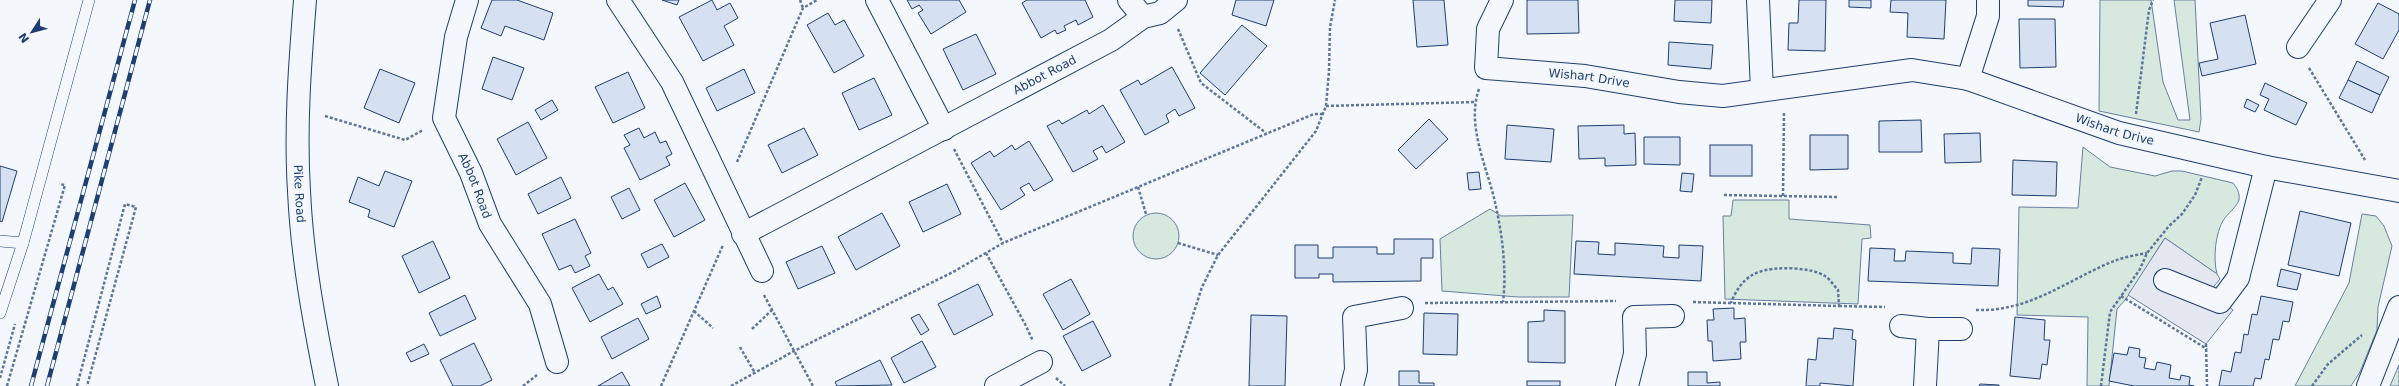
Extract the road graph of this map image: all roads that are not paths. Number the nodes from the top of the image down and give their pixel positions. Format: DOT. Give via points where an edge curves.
graph roads {
  1 [pos="89,0"];
  2 [pos="305,0"];
  3 [pos="467,0"];
  4 [pos="618,0"];
  5 [pos="877,0"];
  6 [pos="1129,0"];
  7 [pos="1502,0"];
  8 [pos="1758,0"];
  9 [pos="1988,0"];
  10 [pos="2330,0"];
  11 [pos="1173,4"];
  12 [pos="1143,17"];
  13 [pos="2298,47"];
  14 [pos="1968,79"];
  15 [pos="1773,88"];
  16 [pos="944,129"];
  17 [pos="2266,166"];
  18 [pos="2399,191"];
  19 [pos="741,228"];
  20 [pos="0,241"];
  21 [pos="23,243"];
  22 [pos="2165,280"];
  23 [pos="762,281"];
  24 [pos="2399,307"];
  25 [pos="1402,308"];
  26 [pos="1681,309"];
  27 [pos="0,313"];
  28 [pos="1902,326"];
  29 [pos="1928,329"];
  30 [pos="1961,329"];
  31 [pos="557,362"];
  32 [pos="1041,362"];
  33 [pos="327,386"];
  34 [pos="996,386"];
  35 [pos="1352,386"];
  36 [pos="1627,386"];
  37 [pos="1925,386"];
  38 [pos="2368,386"];
  1 -- 21 [label="lane"];
  2 -- 33 [label="street, Pike Road" via="298,81 299,191 310,300"];
  3 -- 31 [label="street, Abbot Road" via="456,37 444,118 471,173 490,224 540,304"];
  4 -- 19 [label="street" via="672,82"];
  5 -- 16 [label="street"];
  6 -- 12 [label="street"];
  7 -- 15 [label="street, Wishart Drive" via="1488,30 1486,68 1585,76 1679,92 1723,96"];
  8 -- 15 [label="street"];
  9 -- 14 [label="street" via="1988,16"];
  10 -- 13 [label="street"];
  11 -- 12 [label="street, Abbot Road" via="1160,13"];
  12 -- 16 [label="street, Abbot Road" via="1111,40"];
  14 -- 15 [label="street, Wishart Drive" via="1912,70"];
  14 -- 17 [label="street, Wishart Drive" via="2133,136"];
  16 -- 19 [label="street, Abbot Road"];
  17 -- 18 [label="street, Wishart Drive"];
  17 -- 22 [label="street" via="2238,278 2220,302"];
  19 -- 23 [label="street"];
  20 -- 21 [label="lane"];
  21 -- 27 [label="lane"];
  24 -- 38 [label="street"];
  25 -- 35 [label="street" via="1354,317 1356,370"];
  26 -- 36 [label="street" via="1634,317 1635,354"];
  28 -- 29 [label="street"];
  29 -- 30 [label="street"];
  29 -- 37 [label="street"];
  32 -- 34 [label="street"];
}
